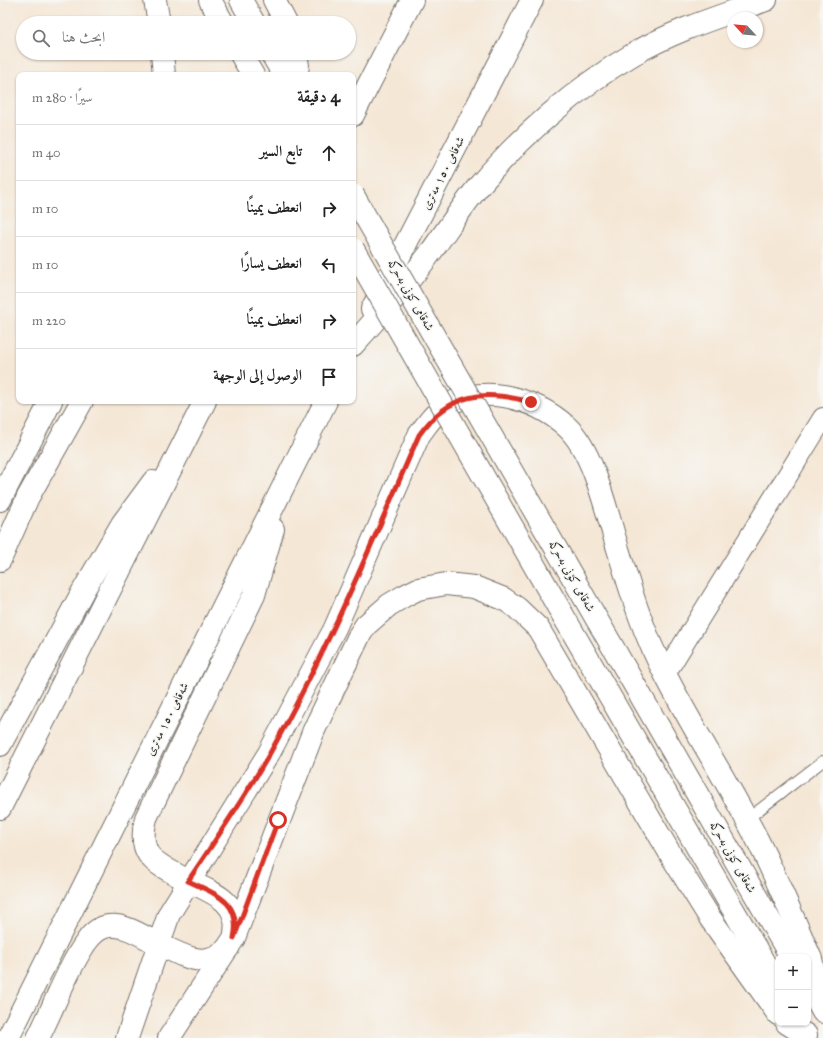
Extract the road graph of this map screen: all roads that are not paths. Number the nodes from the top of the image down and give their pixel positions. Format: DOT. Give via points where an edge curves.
graph roads {
  1 [pos="155,0"];
  2 [pos="210,0"];
  3 [pos="241,0"];
  4 [pos="274,0"];
  5 [pos="403,0"];
  6 [pos="412,0"];
  7 [pos="532,0"];
  8 [pos="766,0"];
  9 [pos="158,16"];
  10 [pos="219,16"];
  11 [pos="250,16"];
  12 [pos="282,16"];
  13 [pos="392,41"];
  14 [pos="163,60"];
  15 [pos="244,60"];
  16 [pos="275,60"];
  17 [pos="297,60"];
  18 [pos="164,72"];
  19 [pos="251,72"];
  20 [pos="282,72"];
  21 [pos="297,72"];
  22 [pos="356,109"];
  23 [pos="356,200"];
  24 [pos="356,254"];
  25 [pos="356,340"];
  26 [pos="356,342"];
  27 [pos="49,404"];
  28 [pos="80,404"];
  29 [pos="203,404"];
  30 [pos="325,404"];
  31 [pos="823,418"];
  32 [pos="179,452"];
  33 [pos="281,492"];
  34 [pos="0,500"];
  35 [pos="0,560"];
  36 [pos="665,674"];
  37 [pos="0,745"];
  38 [pos="823,761"];
  39 [pos="0,808"];
  40 [pos="746,820"];
  41 [pos="188,881"];
  42 [pos="216,894"];
  43 [pos="171,910"];
  44 [pos="232,942"];
  45 [pos="158,944"];
  46 [pos="789,954"];
  47 [pos="184,956"];
  48 [pos="775,982"];
  49 [pos="816,995"];
  50 [pos="775,1010"];
  51 [pos="793,1026"];
  52 [pos="804,1032"];
  53 [pos="8,1038"];
  54 [pos="38,1038"];
  55 [pos="127,1038"];
  56 [pos="169,1038"];
  1 -- 9 [label="main road"];
  2 -- 10 [label="main road"];
  3 -- 11 [label="main road"];
  4 -- 12 [label="main road"];
  5 -- 13 [label="main road"];
  6 -- 13 [label="main road"];
  7 -- 25 [label="main road, شەقامی ١٥٠ مەتری"];
  8 -- 26 [label="main road" via="653,43 612,68 561,107 512,151 479,186 425,260"];
  13 -- 22 [label="main road"];
  14 -- 18 [label="main road"];
  15 -- 19 [label="main road"];
  16 -- 20 [label="main road"];
  17 -- 21 [label="main road"];
  23 -- 46 [label="main road, شەقامی کۆنی بەحرکە, bridge"];
  24 -- 48 [label="main road, bridge"];
  27 -- 34 [label="main road"];
  28 -- 35 [label="main road" via="28,497"];
  29 -- 32 [label="main road"];
  30 -- 33 [label="main road, شەقامی ١٥٠ مەتری"];
  31 -- 36 [label="street"];
  32 -- 37 [label="main road" via="150,484 122,524"];
  32 -- 39 [label="main road"];
  33 -- 41 [label="main road" via="254,595 146,818 143,842 148,854 158,864"];
  33 -- 53 [label="main road, شەقامی ١٥٠ مەتری"];
  36 -- 40 [label="main road"];
  36 -- 41 [label="main road" via="648,638 625,574 602,496 579,442 568,428 531,402 509,396 488,395 460,400 440,410 419,435 335,628 270,753"];
  38 -- 40 [label="lane"];
  40 -- 49 [label="main road" via="811,959"];
  41 -- 42 [label="main road"];
  41 -- 43 [label="main road"];
  42 -- 43 [label="main road" via="197,891 180,899"];
  42 -- 44 [label="main road" via="225,900 235,917 236,928"];
  43 -- 45 [label="main road"];
  43 -- 47 [label="main road" via="168,933 171,942"];
  44 -- 47 [label="main road" via="213,959 203,961"];
  44 -- 50 [label="main road" via="314,730 359,636 375,615 404,596 432,586 461,585 489,592 504,599 538,628 710,918"];
  44 -- 56 [label="main road"];
  45 -- 47 [label="main road"];
  45 -- 54 [label="main road" via="119,927 109,926 93,934 73,965"];
  45 -- 55 [label="main road"];
  51 -- 52 [label="main road"];
}
